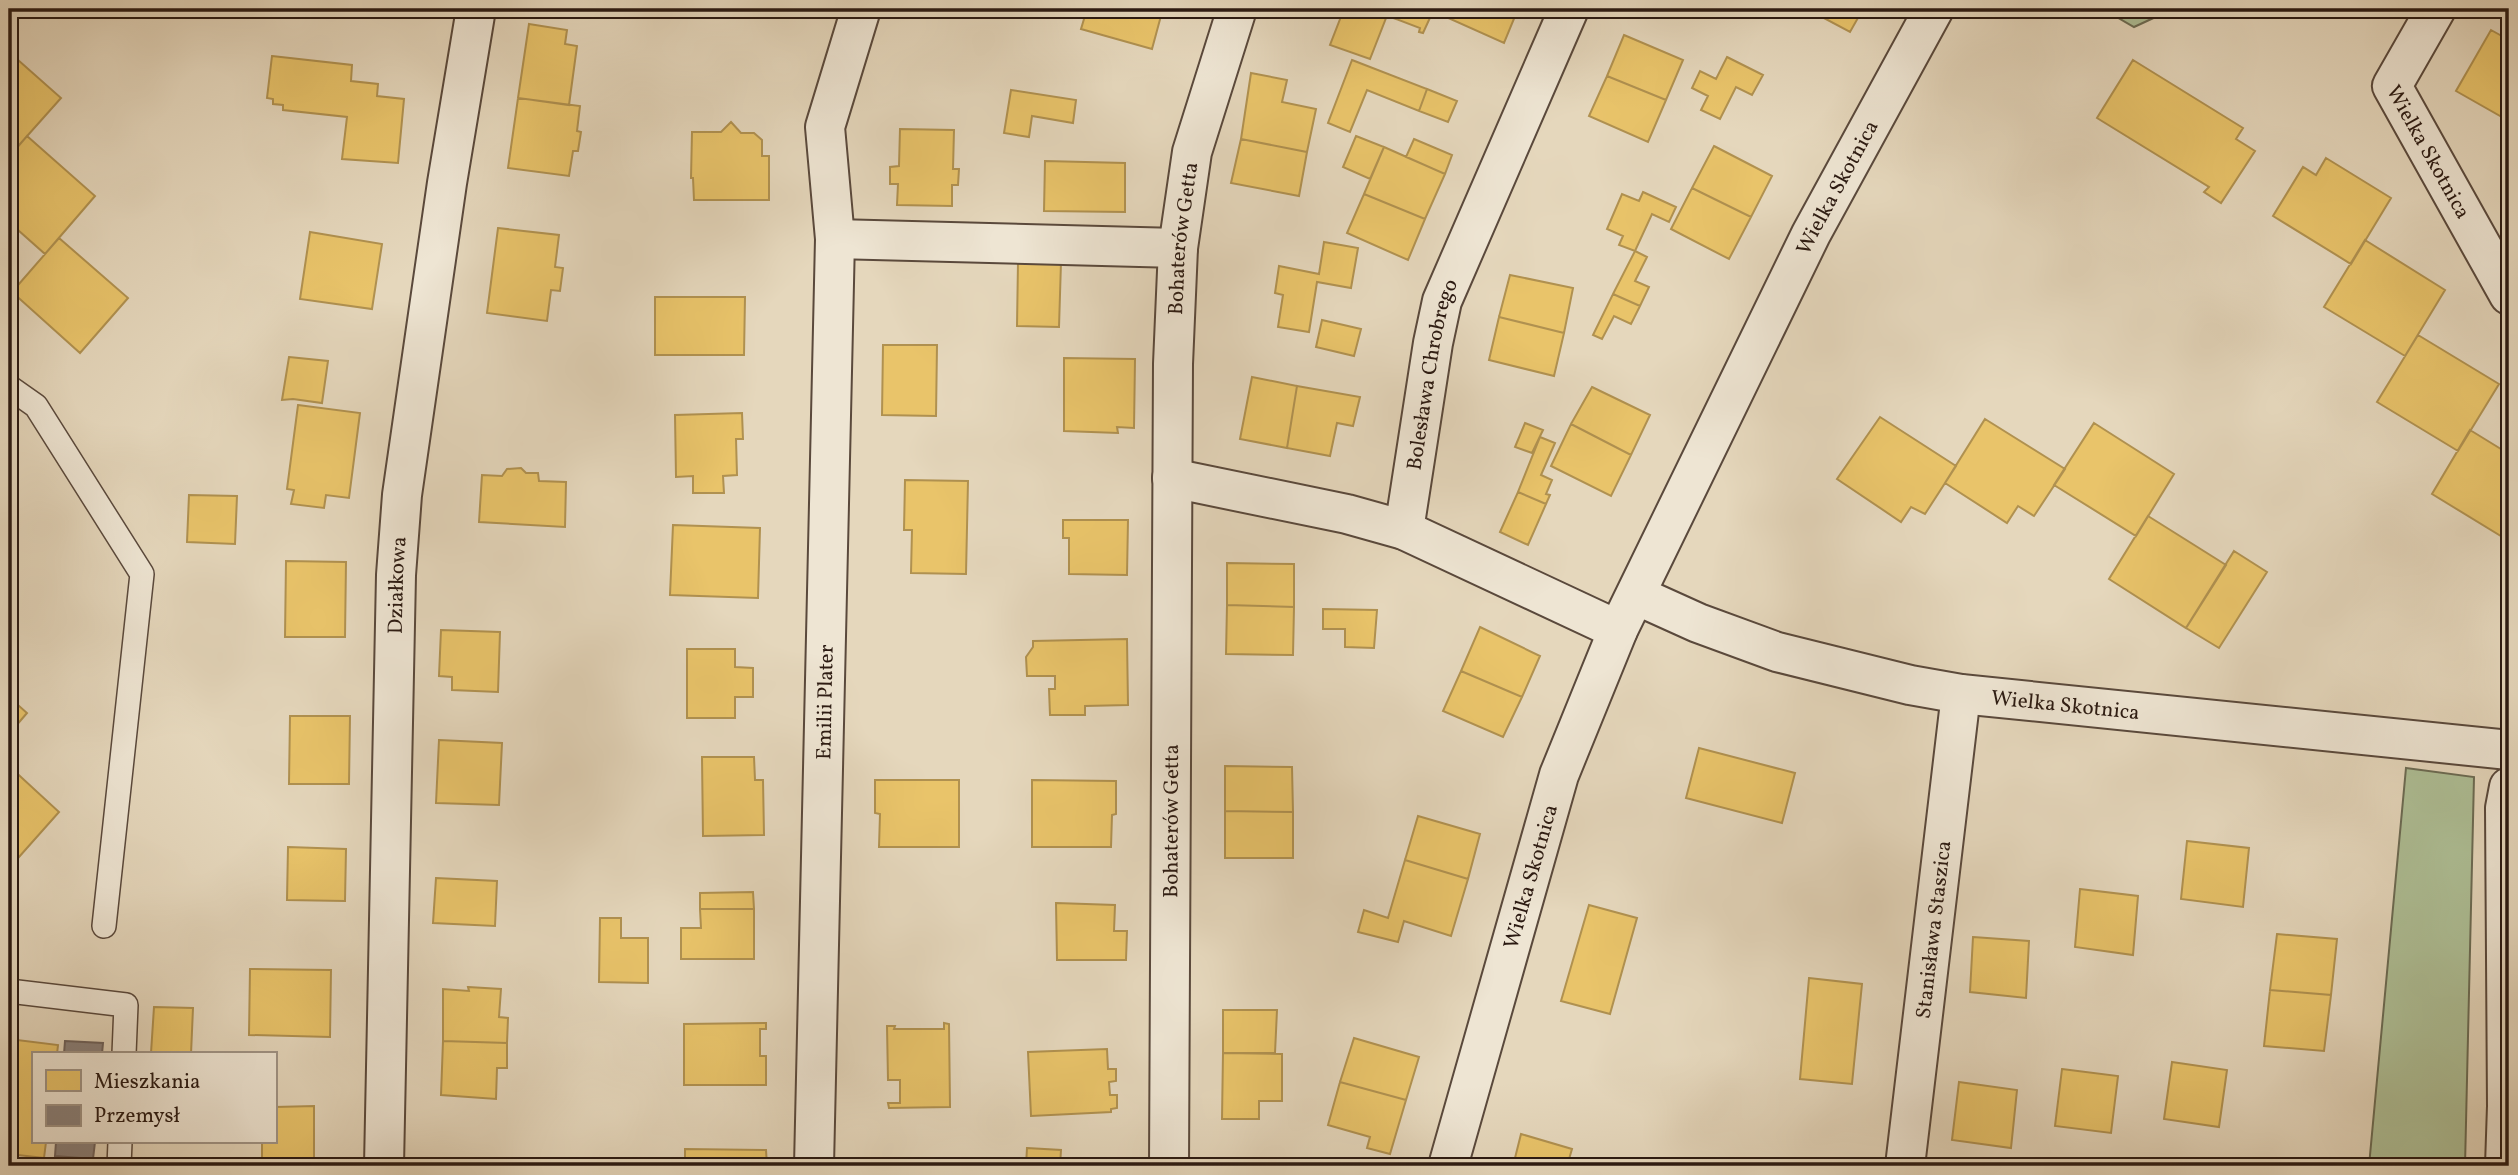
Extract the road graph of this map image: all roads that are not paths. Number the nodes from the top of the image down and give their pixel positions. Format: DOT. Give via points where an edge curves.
graph roads {
  1 [pos="476,9"];
  2 [pos="861,9"];
  3 [pos="1237,9"];
  4 [pos="1569,9"];
  5 [pos="1934,9"];
  6 [pos="2436,9"];
  7 [pos="835,239"];
  8 [pos="1178,248"];
  9 [pos="2509,295"];
  10 [pos="9,387"];
  11 [pos="1172,478"];
  12 [pos="1404,530"];
  13 [pos="1636,594"];
  14 [pos="1618,630"];
  15 [pos="1961,694"];
  16 [pos="2509,750"];
  17 [pos="2509,787"];
  18 [pos="104,926"];
  19 [pos="9,991"];
  20 [pos="124,1052"];
  21 [pos="2508,1106"];
  22 [pos="120,1144"];
  23 [pos="119,1166"];
  24 [pos="384,1166"];
  25 [pos="814,1166"];
  26 [pos="1169,1166"];
  27 [pos="1448,1166"];
  28 [pos="1905,1166"];
  29 [pos="2505,1166"];
  1 -- 24 [label="street, Działkowa" via="402,495 396,575"];
  2 -- 7 [label="street, Emilii Plater" via="825,127"];
  3 -- 8 [label="street, Bohaterów Getta" via="1192,152"];
  4 -- 12 [label="street, Bolesława Chrobrego" via="1442,301"];
  5 -- 13 [label="street, Wielka Skotnica" via="1811,234"];
  6 -- 9 [label="street, Wielka Skotnica" via="2392,86"];
  7 -- 8 [label="street"];
  7 -- 25 [label="street, Emilii Plater"];
  8 -- 11 [label="street, Bohaterów Getta"];
  10 -- 18 [label="lane" via="36,406 142,574"];
  11 -- 12 [label="street"];
  11 -- 26 [label="street, Bohaterów Getta"];
  12 -- 14 [label="street"];
  13 -- 14 [label="street, Wielka Skotnica"];
  13 -- 15 [label="street, Wielka Skotnica" via="1777,652"];
  14 -- 27 [label="street, Wielka Skotnica" via="1559,775"];
  15 -- 16 [label="street, Wielka Skotnica"];
  15 -- 28 [label="street, Stanisława Staszica"];
  17 -- 21 [label="street" via="2505,808"];
  19 -- 20 [label="lane" via="126,1005"];
  21 -- 29 [label="street"];
  22 -- 23 [label="lane"];
}
